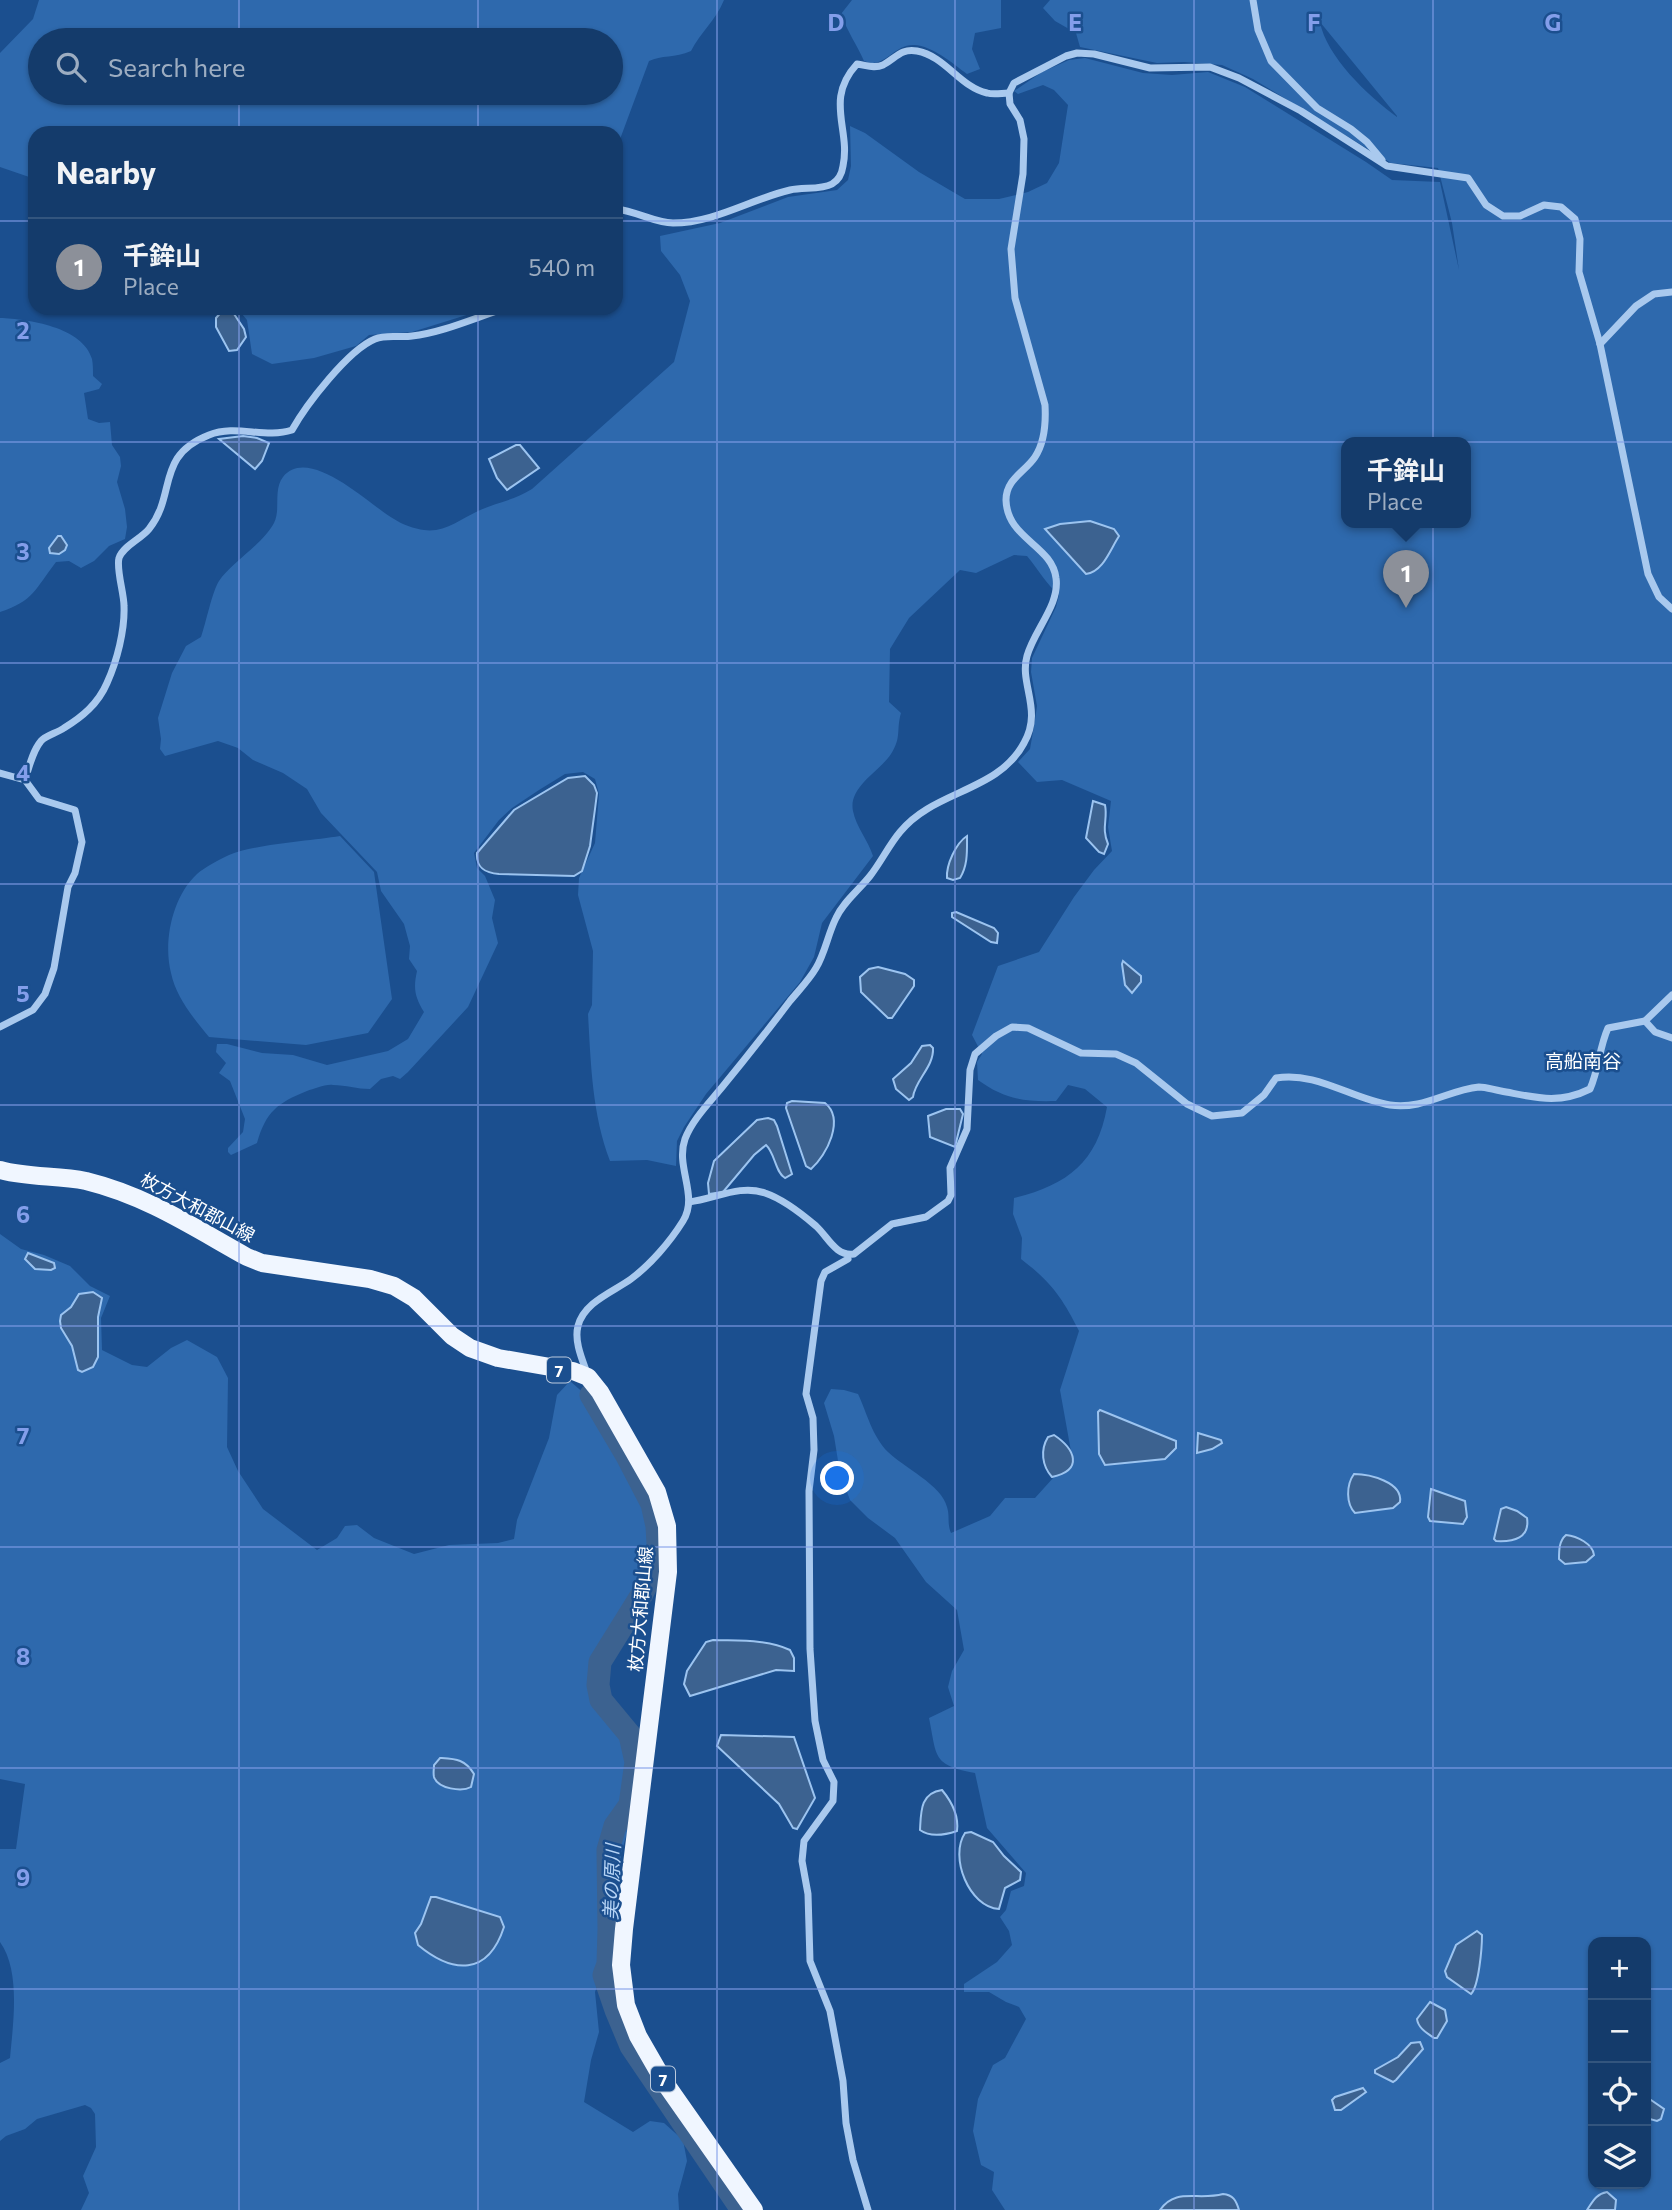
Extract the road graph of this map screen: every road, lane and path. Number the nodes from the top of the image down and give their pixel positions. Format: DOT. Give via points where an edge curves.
graph roads {
  1 [pos="1253,0"];
  2 [pos="1009,93"];
  3 [pos="1387,166"];
  4 [pos="623,210"];
  5 [pos="1672,292"];
  6 [pos="483,315"];
  7 [pos="1600,344"];
  8 [pos="1672,609"];
  9 [pos="0,773"];
  10 [pos="25,780"];
  11 [pos="1672,995"];
  12 [pos="1645,1021"];
  13 [pos="0,1027"];
  14 [pos="1672,1038"];
  15 [pos="0,1170"];
  16 [pos="689,1202"];
  17 [pos="848,1259"];
  18 [pos="589,1377"];
  19 [pos="754,2210"];
  20 [pos="868,2210"];
  1 -- 3 [label="street" via="1258,30 1271,61 1317,108 1367,142"];
  2 -- 3 [label="street" via="1014,83 1077,53 1150,68 1210,67 1301,111"];
  2 -- 4 [label="street" via="978,90 918,51 898,53 882,65 857,64 839,99 844,156 839,179 831,185 792,190 689,222 670,223"];
  2 -- 16 [label="street" via="1024,139 1011,248 1015,298 1046,416 1043,443 1012,480 1006,496 1008,516 1016,530 1049,560 1056,578 1053,599 1026,657 1032,703 1026,741 1012,763 987,780 915,816 837,915 816,967 703,1110 685,1140 683,1169"];
  3 -- 7 [label="street" via="1468,178 1486,205 1503,216 1520,216 1544,205 1562,207 1576,219 1579,272"];
  5 -- 7 [label="street" via="1654,294 1636,306"];
  6 -- 10 [label="street" via="422,334 377,337 364,344 304,409 292,430 279,435 229,430 183,449 149,529 118,560 124,606 108,682 85,714 42,739"];
  7 -- 8 [label="street" via="1648,575 1659,597"];
  9 -- 10 [label="street"];
  10 -- 13 [label="street" via="39,799 75,810 82,842 45,994 33,1010"];
  11 -- 12 [label="street"];
  12 -- 14 [label="street" via="1655,1032"];
  12 -- 16 [label="street" via="1608,1028 1590,1089 1568,1099 1480,1087 1422,1104 1391,1105 1313,1079 1286,1076 1276,1078 1242,1113 1226,1116 1212,1116 1187,1104 1136,1063 1116,1054 1081,1054 1028,1028 1012,1027 975,1054 967,1129 950,1168 951,1195 926,1217 892,1224 848,1255 767,1193 749,1189"];
  15 -- 18 [label="main road, 枚方大和郡山線 / 7" via="83,1181 130,1194 262,1263 394,1286 470,1348"];
  16 -- 18 [label="street" via="684,1220 658,1252 633,1278 593,1304 578,1325 579,1348"];
  17 -- 20 [label="street" via="825,1272 821,1281 806,1394 814,1450 809,1564 814,1709 823,1760 834,1782 833,1801 804,1841 802,1861 810,1961 830,2011 853,2160"];
  18 -- 19 [label="main road, 枚方大和郡山線 / 7" via="639,1457 657,1492 667,1526 668,1572 624,1929 621,1965 626,2006 665,2083"];
}
